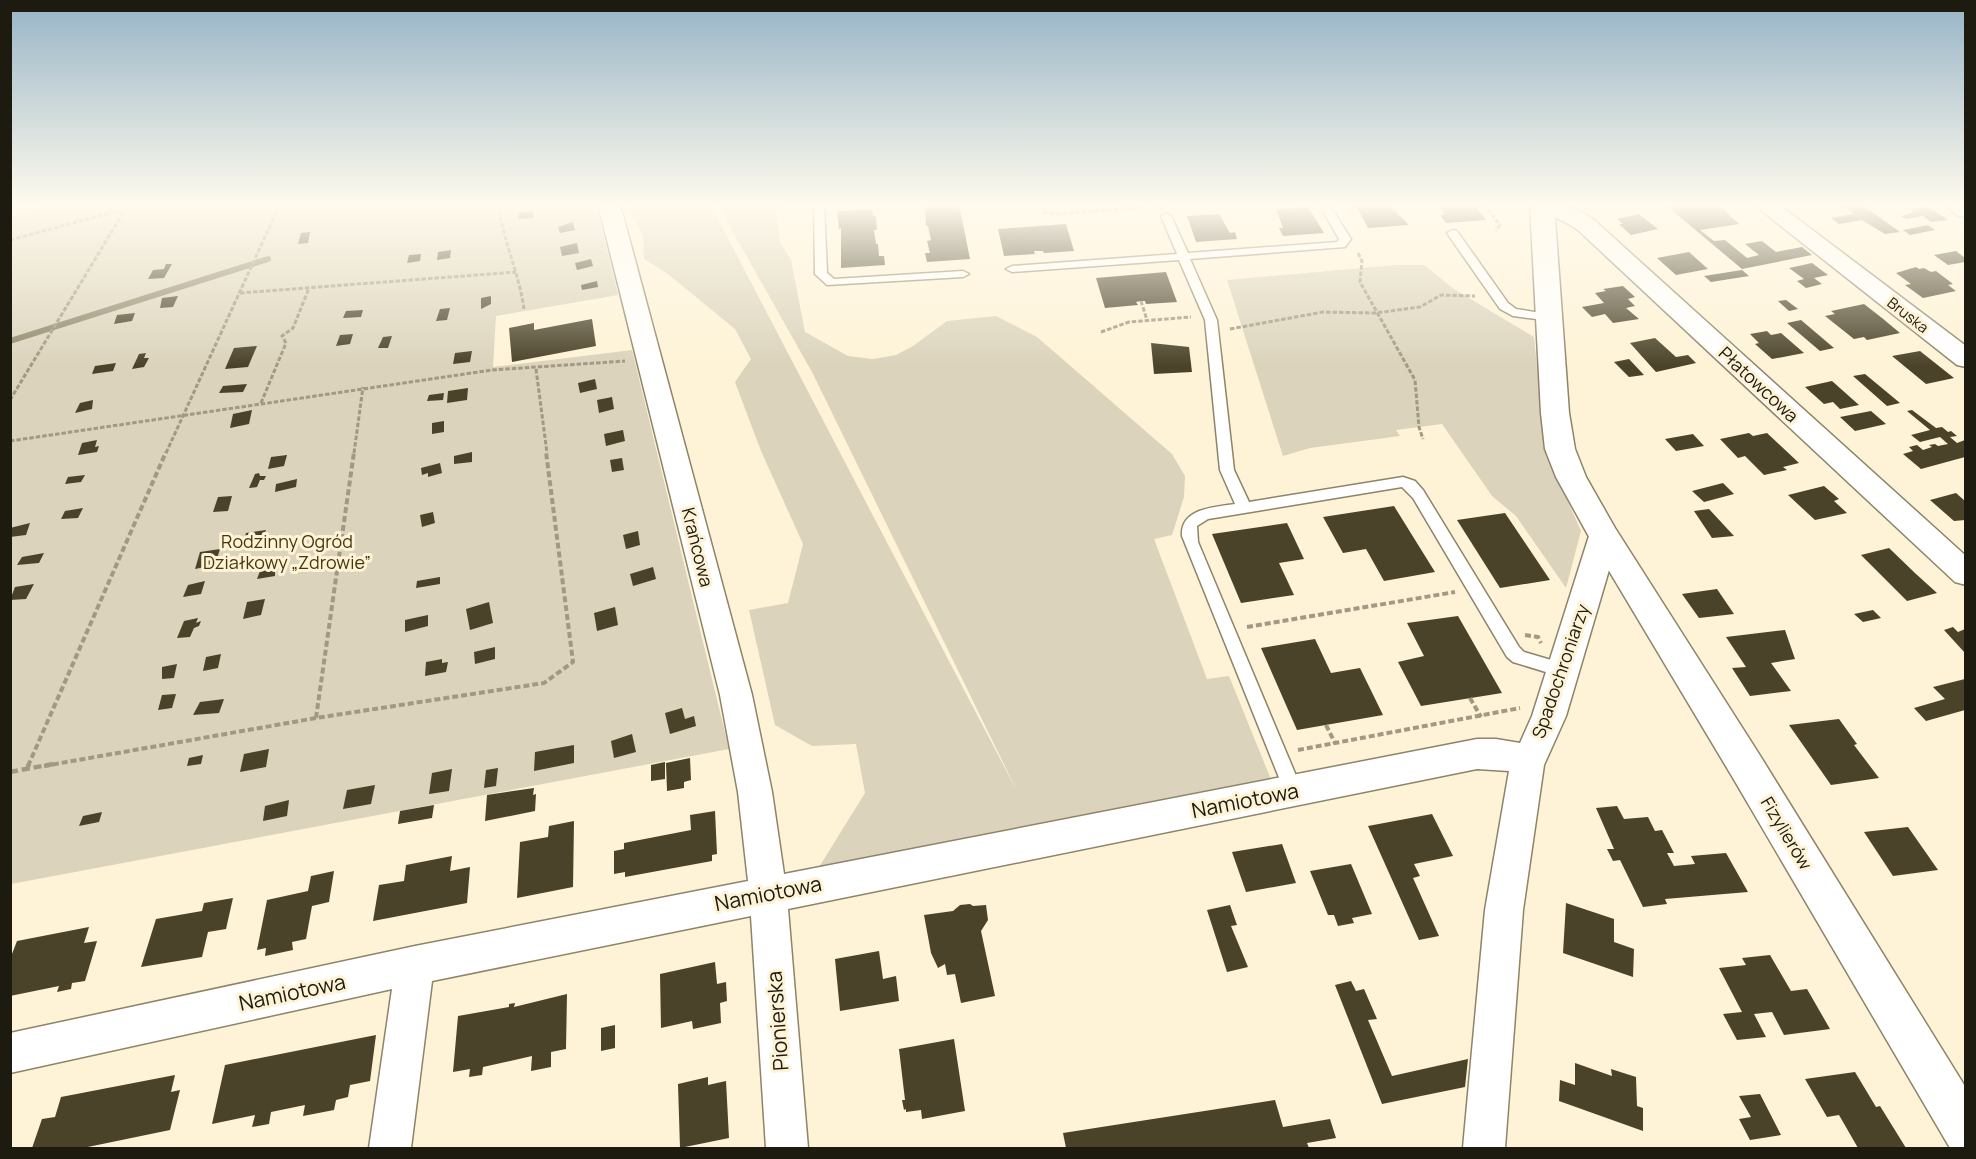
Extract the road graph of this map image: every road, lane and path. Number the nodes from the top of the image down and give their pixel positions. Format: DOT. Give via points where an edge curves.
graph roads {
  1 [pos="97,258"];
  2 [pos="255,258"];
  3 [pos="511,258"];
  4 [pos="623,258"];
  5 [pos="821,258"];
  6 [pos="1156,258"];
  7 [pos="1185,258"];
  8 [pos="1361,258"];
  9 [pos="1471,258"];
  10 [pos="1546,258"];
  11 [pos="1622,258"];
  12 [pos="1834,258"];
  13 [pos="1012,269"];
  14 [pos="516,272"];
  15 [pos="963,274"];
  16 [pos="309,288"];
  17 [pos="240,293"];
  18 [pos="1497,295"];
  19 [pos="1141,301"];
  20 [pos="524,309"];
  21 [pos="1378,313"];
  22 [pos="1209,315"];
  23 [pos="1549,318"];
  24 [pos="1148,320"];
  25 [pos="1212,329"];
  26 [pos="1101,332"];
  27 [pos="650,357"];
  28 [pos="1965,360"];
  29 [pos="536,369"];
  30 [pos="363,387"];
  31 [pos="10,400"];
  32 [pos="261,403"];
  33 [pos="183,414"];
  34 [pos="1423,439"];
  35 [pos="10,441"];
  36 [pos="1244,507"];
  37 [pos="1604,536"];
  38 [pos="1965,574"];
  39 [pos="1474,588"];
  40 [pos="1227,630"];
  41 [pos="1562,670"];
  42 [pos="1470,698"];
  43 [pos="1522,702"];
  44 [pos="1481,717"];
  45 [pos="316,718"];
  46 [pos="1326,725"];
  47 [pos="1335,743"];
  48 [pos="1278,754"];
  49 [pos="1528,760"];
  50 [pos="27,769"];
  51 [pos="10,772"];
  52 [pos="1293,790"];
  53 [pos="768,893"];
  54 [pos="415,965"];
  55 [pos="12,1056"];
  56 [pos="1965,1132"];
  57 [pos="390,1149"];
  58 [pos="787,1149"];
  59 [pos="1484,1149"];
  1 -- 31 [label="path"];
  2 -- 17 [label="path"];
  3 -- 14 [label="path"];
  4 -- 27 [label="street, Krańcowa"];
  5 -- 15 [label="lane" via="821,274 831,283"];
  6 -- 13 [label="lane"];
  7 -- 22 [label="lane"];
  8 -- 21 [label="path" via="1360,282"];
  9 -- 18 [label="lane"];
  10 -- 23 [label="street"];
  11 -- 38 [label="street, Płatowcowa"];
  12 -- 28 [label="street, Bruska"];
  14 -- 16 [label="path"];
  14 -- 20 [label="path"];
  16 -- 17 [label="path"];
  16 -- 32 [label="path" via="292,328 282,336 286,343"];
  17 -- 33 [label="path"];
  18 -- 21 [label="path" via="1441,295 1424,306"];
  18 -- 23 [label="lane" via="1513,312"];
  19 -- 24 [label="path"];
  21 -- 25 [label="path" via="1323,312 1237,329"];
  21 -- 34 [label="path" via="1415,380"];
  22 -- 24 [label="path"];
  22 -- 25 [label="lane"];
  23 -- 37 [label="street" via="1560,448 1571,477"];
  24 -- 26 [label="path"];
  25 -- 36 [label="lane" via="1227,470"];
  27 -- 29 [label="path"];
  27 -- 53 [label="street, Krańcowa" via="736,695 755,792"];
  29 -- 30 [label="path" via="492,370"];
  29 -- 45 [label="path" via="573,662 544,683"];
  30 -- 32 [label="path"];
  30 -- 45 [label="path"];
  32 -- 33 [label="path"];
  33 -- 35 [label="path"];
  33 -- 50 [label="path"];
  36 -- 39 [label="lane" via="1403,482 1418,494"];
  36 -- 40 [label="lane" via="1205,514 1189,526 1191,542"];
  37 -- 41 [label="street, Spadochroniarzy"];
  37 -- 56 [label="street, Fizylierów"];
  39 -- 40 [label="path"];
  39 -- 41 [label="lane" via="1513,652"];
  40 -- 48 [label="lane"];
  41 -- 49 [label="street, Spadochroniarzy" via="1549,716"];
  42 -- 44 [label="path"];
  43 -- 44 [label="path" via="1519,710"];
  44 -- 47 [label="path"];
  45 -- 50 [label="path"];
  46 -- 47 [label="path"];
  47 -- 48 [label="path"];
  48 -- 52 [label="lane"];
  49 -- 52 [label="street, Namiotowa" via="1477,754"];
  49 -- 59 [label="street, Spadochroniarzy" via="1504,910"];
  50 -- 51 [label="path"];
  52 -- 53 [label="street, Namiotowa"];
  53 -- 54 [label="street, Namiotowa"];
  53 -- 58 [label="street, Pionierska"];
  54 -- 55 [label="street, Namiotowa"];
  54 -- 57 [label="street"];
}
